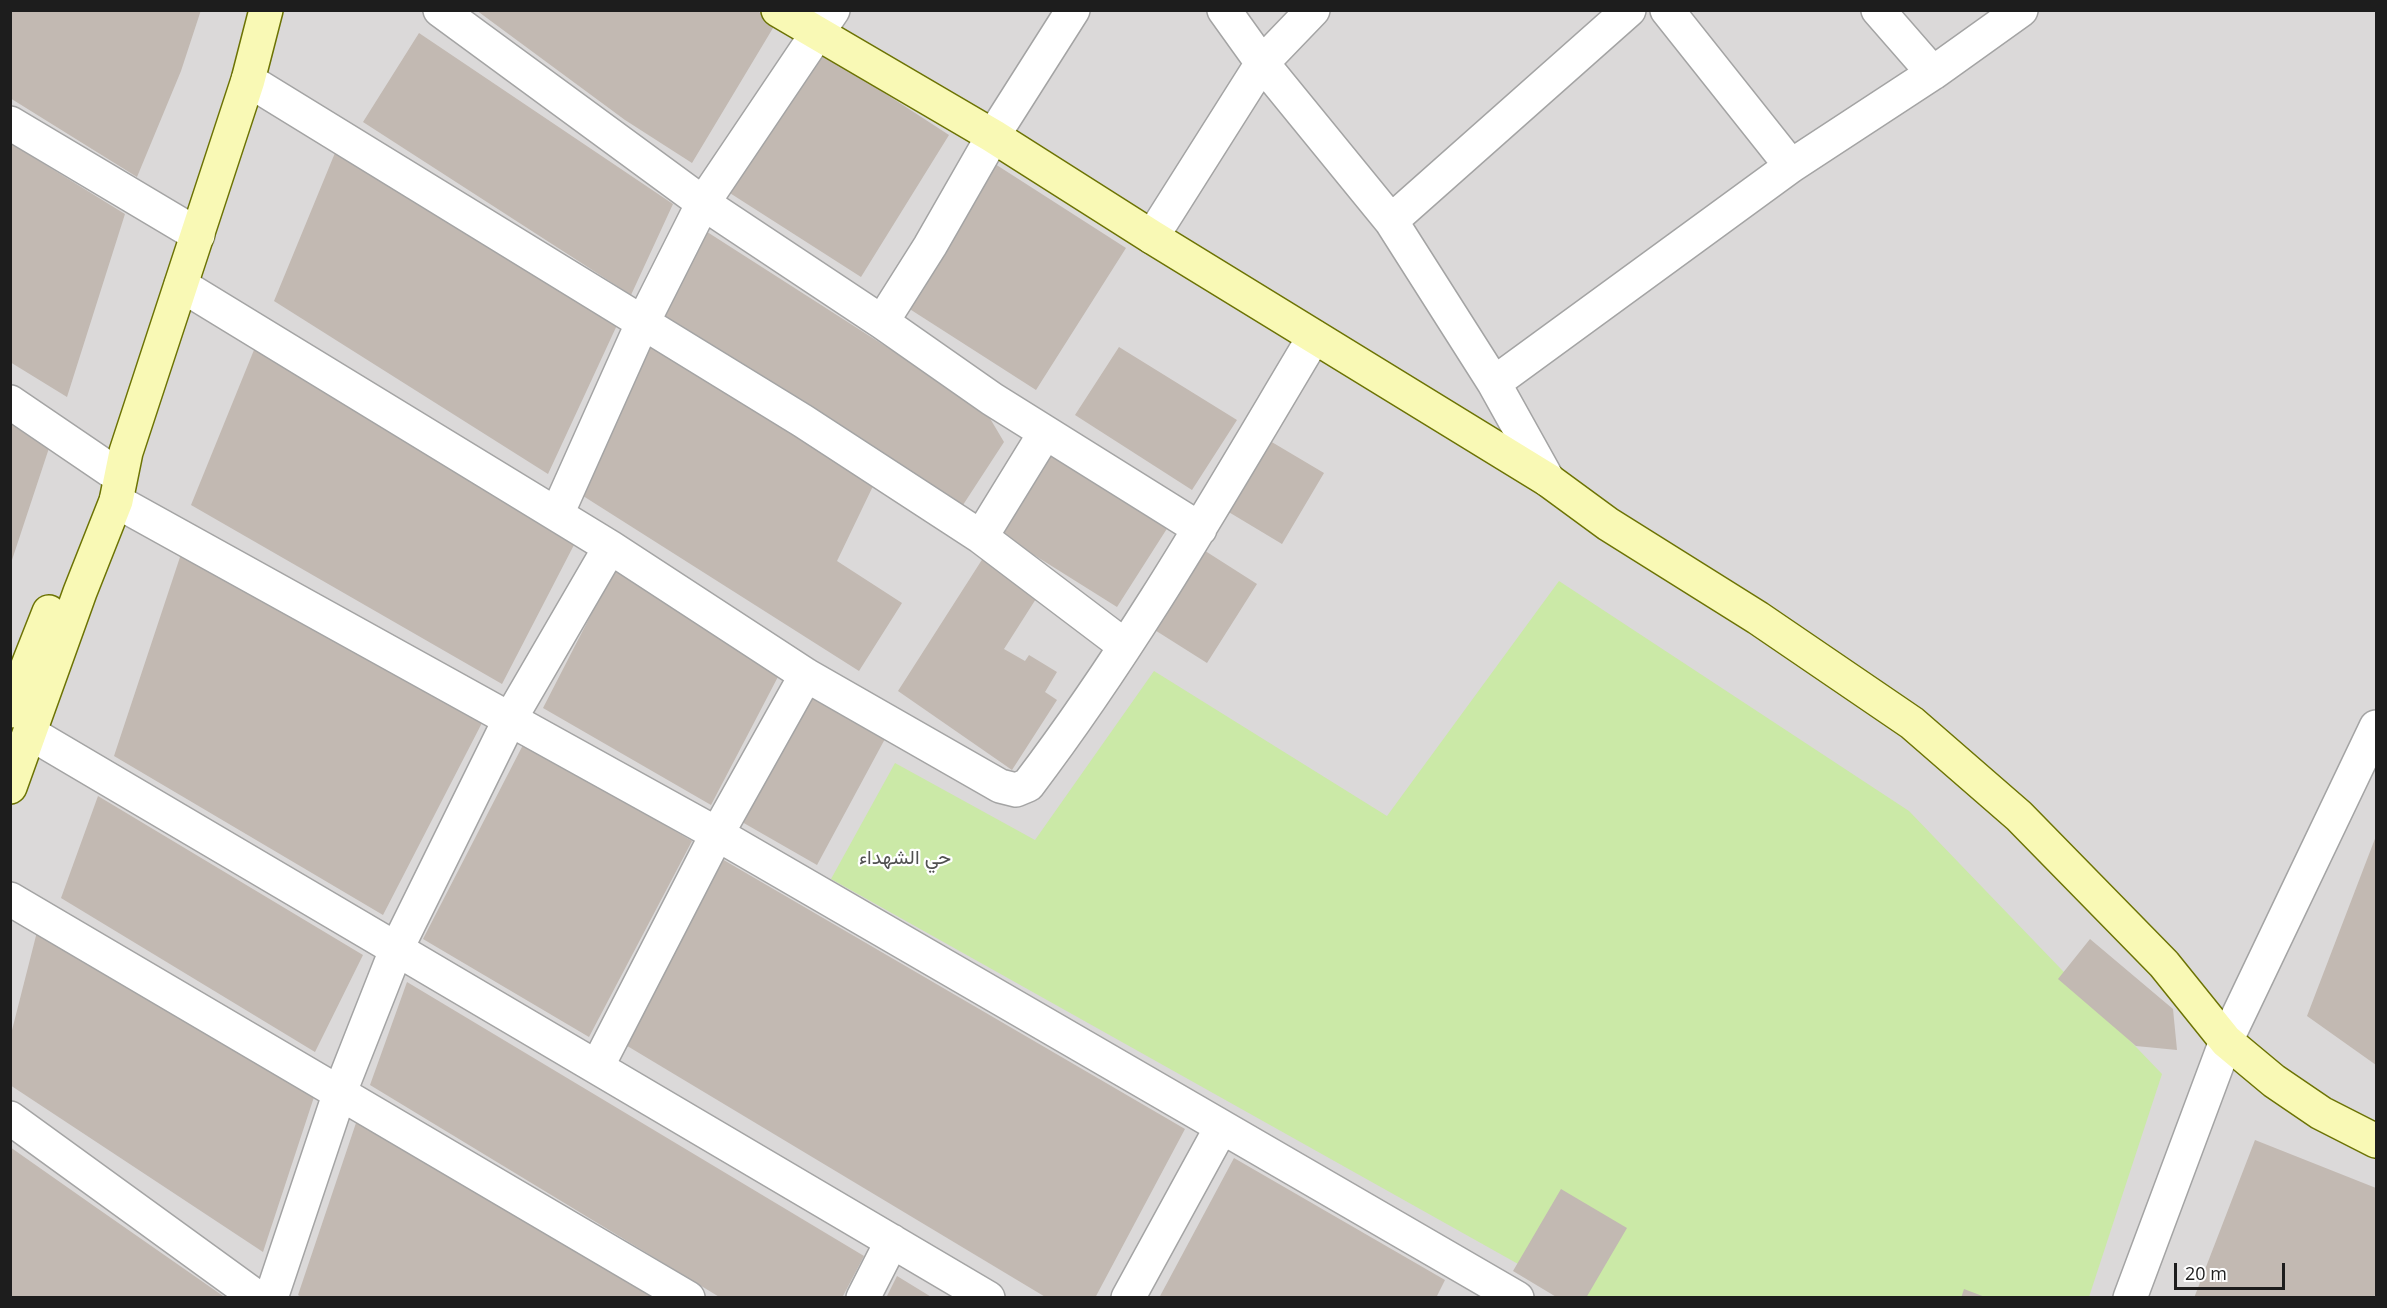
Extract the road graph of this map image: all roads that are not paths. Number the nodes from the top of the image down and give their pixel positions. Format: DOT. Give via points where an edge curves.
graph roads {
  1 [pos="266,10"];
  2 [pos="440,10"];
  3 [pos="778,10"];
  4 [pos="1073,10"];
  5 [pos="1224,10"];
  6 [pos="1313,10"];
  7 [pos="1629,10"];
  8 [pos="1667,10"];
  9 [pos="1878,10"];
  10 [pos="2021,10"];
  11 [pos="825,22"];
  12 [pos="1262,63"];
  13 [pos="1933,73"];
  14 [pos="248,80"];
  15 [pos="10,123"];
  16 [pos="993,136"];
  17 [pos="1791,166"];
  18 [pos="703,203"];
  19 [pos="1391,220"];
  20 [pos="198,235"];
  21 [pos="1152,237"];
  22 [pos="181,285"];
  23 [pos="882,322"];
  24 [pos="642,324"];
  25 [pos="1314,336"];
  26 [pos="1494,383"];
  27 [pos="10,402"];
  28 [pos="1045,433"];
  29 [pos="117,474"];
  30 [pos="1548,480"];
  31 [pos="557,514"];
  32 [pos="1200,529"];
  33 [pos="981,537"];
  34 [pos="610,547"];
  35 [pos="1125,646"];
  36 [pos="806,675"];
  37 [pos="16,710"];
  38 [pos="510,719"];
  39 [pos="2376,727"];
  40 [pos="2369,761"];
  41 [pos="10,787"];
  42 [pos="717,834"];
  43 [pos="10,899"];
  44 [pos="396,950"];
  45 [pos="2226,1041"];
  46 [pos="597,1067"];
  47 [pos="340,1092"];
  48 [pos="10,1118"];
  49 [pos="1221,1128"];
  50 [pos="2376,1141"];
  51 [pos="892,1241"];
  52 [pos="258,1298"];
  53 [pos="271,1298"];
  54 [pos="688,1298"];
  55 [pos="863,1298"];
  56 [pos="988,1298"];
  57 [pos="1128,1298"];
  58 [pos="1516,1298"];
  59 [pos="2130,1298"];
  1 -- 14 [label="main road"];
  2 -- 18 [label="street"];
  3 -- 11 [label="main road"];
  4 -- 16 [label="street"];
  5 -- 12 [label="street"];
  6 -- 12 [label="street"];
  7 -- 19 [label="street"];
  8 -- 17 [label="street"];
  9 -- 13 [label="street"];
  10 -- 13 [label="street"];
  11 -- 16 [label="main road"];
  11 -- 18 [label="street"];
  12 -- 19 [label="street"];
  12 -- 21 [label="street"];
  13 -- 17 [label="street"];
  14 -- 20 [label="main road"];
  14 -- 24 [label="street"];
  15 -- 20 [label="street"];
  16 -- 21 [label="main road"];
  16 -- 23 [label="street"];
  17 -- 26 [label="street"];
  18 -- 23 [label="street"];
  18 -- 24 [label="street"];
  19 -- 26 [label="street"];
  20 -- 22 [label="main road"];
  21 -- 25 [label="main road"];
  22 -- 29 [label="main road"];
  22 -- 31 [label="street"];
  23 -- 28 [label="street"];
  24 -- 31 [label="street"];
  24 -- 33 [label="street" via="803,421"];
  25 -- 30 [label="main road"];
  25 -- 32 [label="street"];
  26 -- 30 [label="street"];
  27 -- 29 [label="street"];
  28 -- 32 [label="street"];
  28 -- 33 [label="street"];
  29 -- 37 [label="main road" via="80,592"];
  29 -- 38 [label="street"];
  30 -- 45 [label="main road" via="1608,524 1758,618 1912,723 2019,816 2164,964"];
  31 -- 34 [label="street"];
  32 -- 35 [label="street"];
  33 -- 35 [label="street"];
  34 -- 36 [label="street"];
  34 -- 38 [label="street"];
  35 -- 36 [label="street" via="1028,785 1016,790 1000,786"];
  36 -- 42 [label="street"];
  37 -- 41 [label="main road"];
  37 -- 44 [label="street"];
  38 -- 42 [label="street"];
  38 -- 44 [label="street"];
  39 -- 40 [label="street"];
  40 -- 45 [label="street"];
  42 -- 46 [label="street"];
  42 -- 49 [label="street"];
  43 -- 47 [label="street"];
  44 -- 46 [label="street"];
  44 -- 47 [label="street"];
  45 -- 50 [label="main road" via="2321,1113"];
  45 -- 59 [label="street"];
  46 -- 51 [label="street"];
  47 -- 53 [label="street"];
  47 -- 54 [label="street"];
  48 -- 52 [label="street"];
  49 -- 57 [label="street"];
  49 -- 58 [label="street"];
  51 -- 55 [label="street"];
  51 -- 56 [label="street"];
}
